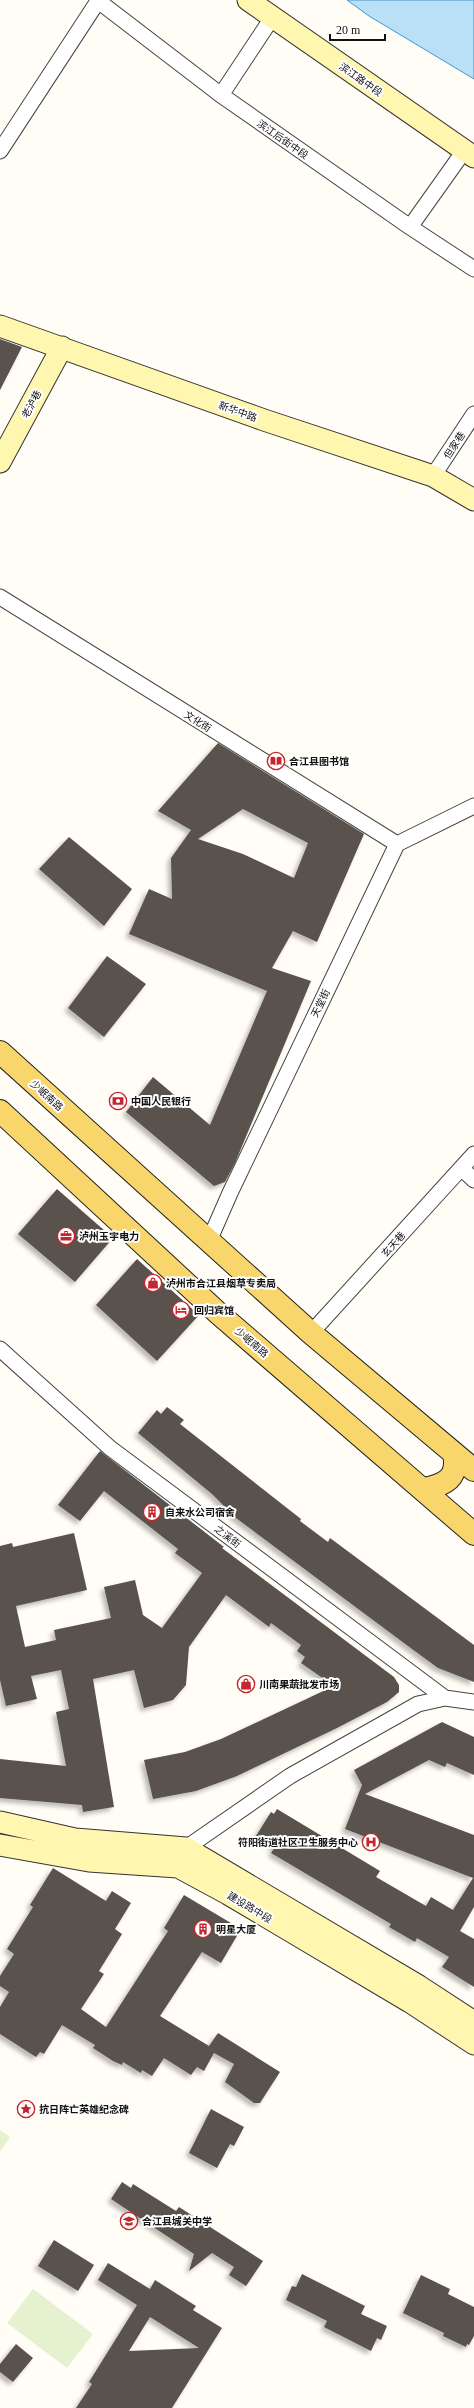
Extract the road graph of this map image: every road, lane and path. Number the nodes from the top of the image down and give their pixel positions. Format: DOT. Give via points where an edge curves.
graph roads {
  1 [pos="98,0"];
  2 [pos="248,0"];
  3 [pos="272,18"];
  4 [pos="221,95"];
  5 [pos="0,151"];
  6 [pos="469,154"];
  7 [pos="410,228"];
  8 [pos="474,269"];
  9 [pos="0,326"];
  10 [pos="62,346"];
  11 [pos="474,414"];
  12 [pos="0,462"];
  13 [pos="433,476"];
  14 [pos="474,500"];
  15 [pos="0,597"];
  16 [pos="474,806"];
  17 [pos="397,844"];
  18 [pos="0,1052"];
  19 [pos="0,1111"];
  20 [pos="474,1154"];
  21 [pos="461,1168"];
  22 [pos="474,1180"];
  23 [pos="209,1241"];
  24 [pos="311,1334"];
  25 [pos="0,1349"];
  26 [pos="454,1454"];
  27 [pos="474,1470"];
  28 [pos="424,1489"];
  29 [pos="474,1534"];
  30 [pos="445,1698"];
  31 [pos="474,1702"];
  32 [pos="0,1822"];
  33 [pos="0,1845"];
  34 [pos="182,1857"];
  35 [pos="474,2022"];
  36 [pos="474,2044"];
  1 -- 4 [label="street, 滨江后街中段"];
  1 -- 5 [label="street, 滨江后街中段"];
  2 -- 3 [label="main road, 滨江路中段"];
  3 -- 4 [label="street"];
  3 -- 6 [label="main road, 滨江路中段"];
  4 -- 7 [label="street, 滨江后街中段"];
  6 -- 7 [label="street"];
  7 -- 8 [label="street, 滨江后街中段"];
  9 -- 10 [label="main road, 新华中路"];
  10 -- 12 [label="main road, 老泸巷"];
  10 -- 13 [label="main road, 新华中路" via="264,420"];
  11 -- 13 [label="street, 但家巷"];
  13 -- 14 [label="main road, 新华中路"];
  15 -- 17 [label="street, 文化街"];
  16 -- 17 [label="street"];
  17 -- 23 [label="street, 天堂街"];
  18 -- 23 [label="main road, 少岷南路"];
  19 -- 28 [label="main road, 少岷南路" via="218,1313"];
  20 -- 21 [label="street, 玄天巷"];
  21 -- 22 [label="street"];
  21 -- 24 [label="street, 玄天巷"];
  23 -- 24 [label="main road, 少岷南路"];
  24 -- 26 [label="main road, 少岷南路"];
  25 -- 30 [label="street, 之溪街" via="110,1448"];
  26 -- 27 [label="main road, 少岷南路"];
  26 -- 28 [label="main road" via="456,1463 449,1479 436,1487"];
  28 -- 29 [label="main road, 少岷南路"];
  30 -- 31 [label="street, 之溪街"];
  30 -- 34 [label="street, 之溪街" via="418,1704 290,1776"];
  32 -- 34 [label="main road, 建设路中段" via="75,1839"];
  33 -- 34 [label="main road, 建设路中段" via="89,1861"];
  34 -- 35 [label="main road, 建设路中段" via="419,1986"];
  34 -- 36 [label="main road, 建设路中段" via="228,1894 410,2002"];
}
